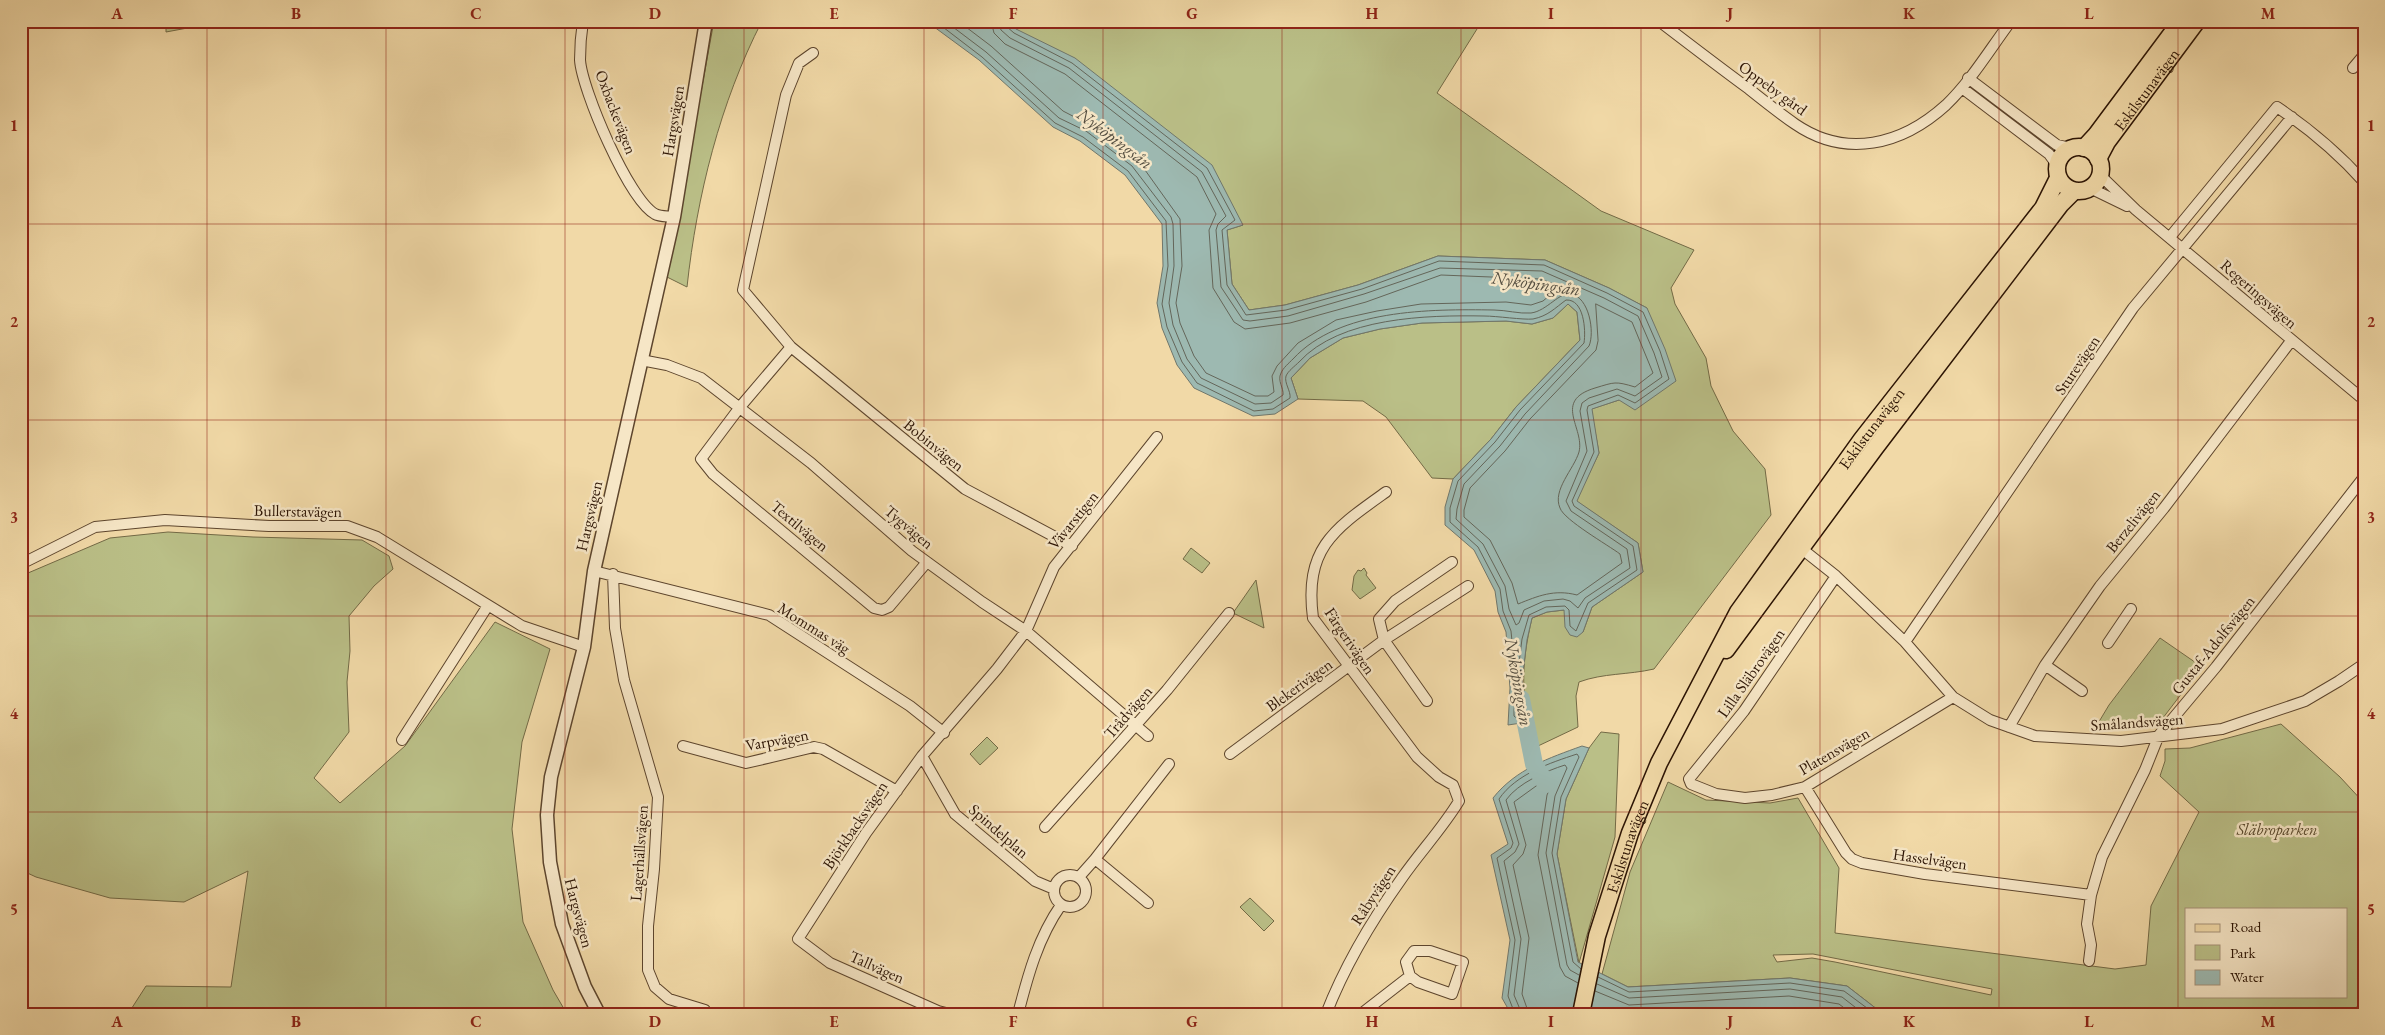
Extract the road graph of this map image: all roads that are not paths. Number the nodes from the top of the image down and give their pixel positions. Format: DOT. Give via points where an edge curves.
graph roads {
  1 [pos="583,21"];
  2 [pos="706,21"];
  3 [pos="1659,21"];
  4 [pos="2011,21"];
  5 [pos="2181,21"];
  6 [pos="2197,21"];
  7 [pos="813,53"];
  8 [pos="2364,55"];
  9 [pos="2352,68"];
  10 [pos="1968,78"];
  11 [pos="1962,88"];
  12 [pos="2292,117"];
  13 [pos="2078,148"];
  14 [pos="2099,167"];
  15 [pos="2058,172"];
  16 [pos="2364,182"];
  17 [pos="2082,190"];
  18 [pos="2136,210"];
  19 [pos="674,217"];
  20 [pos="2170,237"];
  21 [pos="2183,249"];
  22 [pos="2291,341"];
  23 [pos="791,348"];
  24 [pos="641,360"];
  25 [pos="2364,400"];
  26 [pos="740,407"];
  27 [pos="1157,437"];
  28 [pos="2364,477"];
  29 [pos="2360,489"];
  30 [pos="1386,492"];
  31 [pos="1796,544"];
  32 [pos="1072,546"];
  33 [pos="928,562"];
  34 [pos="1452,562"];
  35 [pos="21,564"];
  36 [pos="594,571"];
  37 [pos="613,574"];
  38 [pos="1836,576"];
  39 [pos="1468,586"];
  40 [pos="487,607"];
  41 [pos="2131,609"];
  42 [pos="1229,613"];
  43 [pos="1026,631"];
  44 [pos="1384,640"];
  45 [pos="1905,642"];
  46 [pos="2108,643"];
  47 [pos="584,646"];
  48 [pos="2364,664"];
  49 [pos="2045,665"];
  50 [pos="1349,668"];
  51 [pos="2082,691"];
  52 [pos="1953,697"];
  53 [pos="1427,701"];
  54 [pos="1136,726"];
  55 [pos="2009,727"];
  56 [pos="944,733"];
  57 [pos="2160,735"];
  58 [pos="1148,736"];
  59 [pos="402,740"];
  60 [pos="683,746"];
  61 [pos="1230,754"];
  62 [pos="922,756"];
  63 [pos="1169,764"];
  64 [pos="1691,784"];
  65 [pos="1805,787"];
  66 [pos="897,791"];
  67 [pos="1459,801"];
  68 [pos="1045,827"];
  69 [pos="1095,858"];
  70 [pos="1080,877"];
  71 [pos="1054,889"];
  72 [pos="2091,895"];
  73 [pos="1148,903"];
  74 [pos="1061,905"];
  75 [pos="798,939"];
  76 [pos="2089,961"];
  77 [pos="1410,976"];
  78 [pos="599,1014"];
  79 [pos="708,1014"];
  80 [pos="950,1014"];
  81 [pos="1018,1014"];
  82 [pos="1326,1014"];
  83 [pos="1361,1014"];
  84 [pos="1581,1014"];
  1 -- 19 [label="street, Oxbackevägen" via="580,61 614,156 644,205 656,215"];
  2 -- 19 [label="street, Hargsvägen"];
  3 -- 11 [label="street, Oppeby gård" via="1796,125 1830,141 1863,145 1896,137 1925,122"];
  4 -- 10 [label="street, Oppeby gård"];
  5 -- 13 [label="main road, Eskilstunavägen" via="2096,135"];
  6 -- 14 [label="main road, Eskilstunavägen" via="2107,142"];
  7 -- 23 [label="street, Bobinvägen" via="799,63 786,94 742,290"];
  8 -- 9 [label="street"];
  10 -- 11 [label="street, Oppeby gård"];
  10 -- 13 [label="street" via="2057,145"];
  11 -- 15 [label="street" via="2049,154"];
  12 -- 16 [label="street"];
  12 -- 20 [label="street" via="2276,107"];
  12 -- 21 [label="street, Sturevägen"];
  13 -- 14 [label="main road" via="2095,154"];
  13 -- 15 [label="main road" via="2062,155"];
  14 -- 17 [label="main road"];
  14 -- 18 [label="street, Regeringsvägen"];
  15 -- 17 [label="main road" via="2062,184"];
  15 -- 31 [label="main road, Eskilstunavägen" via="2043,208 1862,439"];
  17 -- 18 [label="street, Regeringsvägen"];
  17 -- 31 [label="main road, Eskilstunavägen" via="2061,204 1875,448"];
  18 -- 20 [label="street, Regeringsvägen"];
  19 -- 24 [label="street, Hargsvägen"];
  20 -- 21 [label="street, Regeringsvägen"];
  21 -- 22 [label="street, Regeringsvägen"];
  21 -- 45 [label="street, Sturevägen" via="2133,308"];
  22 -- 25 [label="street, Regeringsvägen"];
  22 -- 49 [label="street, Berzelivägen" via="2164,508 2100,586"];
  23 -- 26 [label="street"];
  23 -- 32 [label="street, Bobinvägen" via="965,489"];
  24 -- 26 [label="street, Tygvägen" via="667,365 701,378"];
  24 -- 36 [label="street, Hargsvägen"];
  26 -- 33 [label="street, Tygvägen"];
  26 -- 33 [label="street, Textilvägen" via="701,459 713,474 874,608 882,610 889,607"];
  27 -- 32 [label="street, Vävarstigen"];
  28 -- 29 [label="street, Gustaf-Adolfsvägen"];
  29 -- 57 [label="street, Gustaf-Adolfsvägen"];
  30 -- 50 [label="street, Färgerivägen" via="1343,523 1316,558 1310,595 1313,618"];
  31 -- 38 [label="street, Smålandsvägen"];
  31 -- 84 [label="main road, Eskilstunavägen" via="1738,612 1659,762 1630,833 1597,936"];
  32 -- 43 [label="street, Vävarstigen" via="1054,567"];
  33 -- 43 [label="street, Tygvägen"];
  34 -- 44 [label="street" via="1389,607 1379,619"];
  35 -- 40 [label="street, Bullerstavägen" via="95,527 165,520 269,526 347,526 378,537"];
  36 -- 37 [label="street, Mommas väg"];
  36 -- 47 [label="street, Hargsvägen"];
  37 -- 56 [label="street, Mommas väg" via="769,615 910,706"];
  37 -- 79 [label="street, Lagerhällsvägen" via="615,628 624,680 658,797 648,926 648,970 655,987 669,999 705,1010"];
  38 -- 45 [label="street, Smålandsvägen"];
  38 -- 64 [label="street, Lilla Släbrovägen" via="1744,710 1689,779"];
  39 -- 44 [label="street, Blekerivägen"];
  40 -- 47 [label="street, Bullerstavägen" via="522,626"];
  40 -- 59 [label="street"];
  41 -- 46 [label="street"];
  42 -- 54 [label="street, Trådvägen"];
  43 -- 54 [label="street, Tygvägen"];
  43 -- 56 [label="street"];
  44 -- 50 [label="street, Blekerivägen"];
  44 -- 53 [label="street"];
  45 -- 52 [label="street, Smålandsvägen"];
  47 -- 78 [label="street, Hargsvägen" via="551,777 547,816 550,862 562,924 585,987"];
  48 -- 57 [label="street, Smålandsvägen" via="2304,701 2222,729"];
  49 -- 51 [label="street"];
  49 -- 55 [label="street, Berzelivägen"];
  50 -- 61 [label="street, Blekerivägen"];
  50 -- 67 [label="street, Färgerivägen" via="1417,757 1453,785"];
  52 -- 55 [label="street, Smålandsvägen" via="1990,720"];
  52 -- 65 [label="street, Platensvägen"];
  54 -- 58 [label="street, Tygvägen"];
  54 -- 68 [label="street, Trådvägen"];
  55 -- 57 [label="street, Smålandsvägen" via="2035,736 2091,741 2121,741"];
  56 -- 62 [label="street, Björkbacksvägen"];
  57 -- 72 [label="street, Gustaf-Adolfsvägen" via="2102,856"];
  60 -- 66 [label="street, Varpvägen" via="746,763 814,747"];
  62 -- 66 [label="street, Björkbacksvägen"];
  62 -- 71 [label="street, Spindelplan" via="955,814 1035,881"];
  63 -- 69 [label="street"];
  64 -- 65 [label="street, Platensvägen" via="1716,794 1745,798"];
  65 -- 72 [label="street, Hasselvägen" via="1846,853 1862,863"];
  66 -- 75 [label="street, Björkbacksvägen"];
  67 -- 82 [label="street, Råbyvägen" via="1367,931 1337,986"];
  69 -- 70 [label="street"];
  69 -- 73 [label="street"];
  70 -- 71 [label="street" via="1070,874 1061,877"];
  70 -- 74 [label="street" via="1086,886 1085,898 1072,907"];
  71 -- 74 [label="street" via="1055,898"];
  72 -- 76 [label="street, Gustaf-Adolfsvägen" via="2087,924 2091,945"];
  74 -- 81 [label="street" via="1037,948"];
  75 -- 80 [label="street, Tallvägen" via="830,963"];
  77 -- 77 [label="street" via="1452,994 1463,962 1430,951 1414,951 1406,962"];
  77 -- 83 [label="street"];
}
